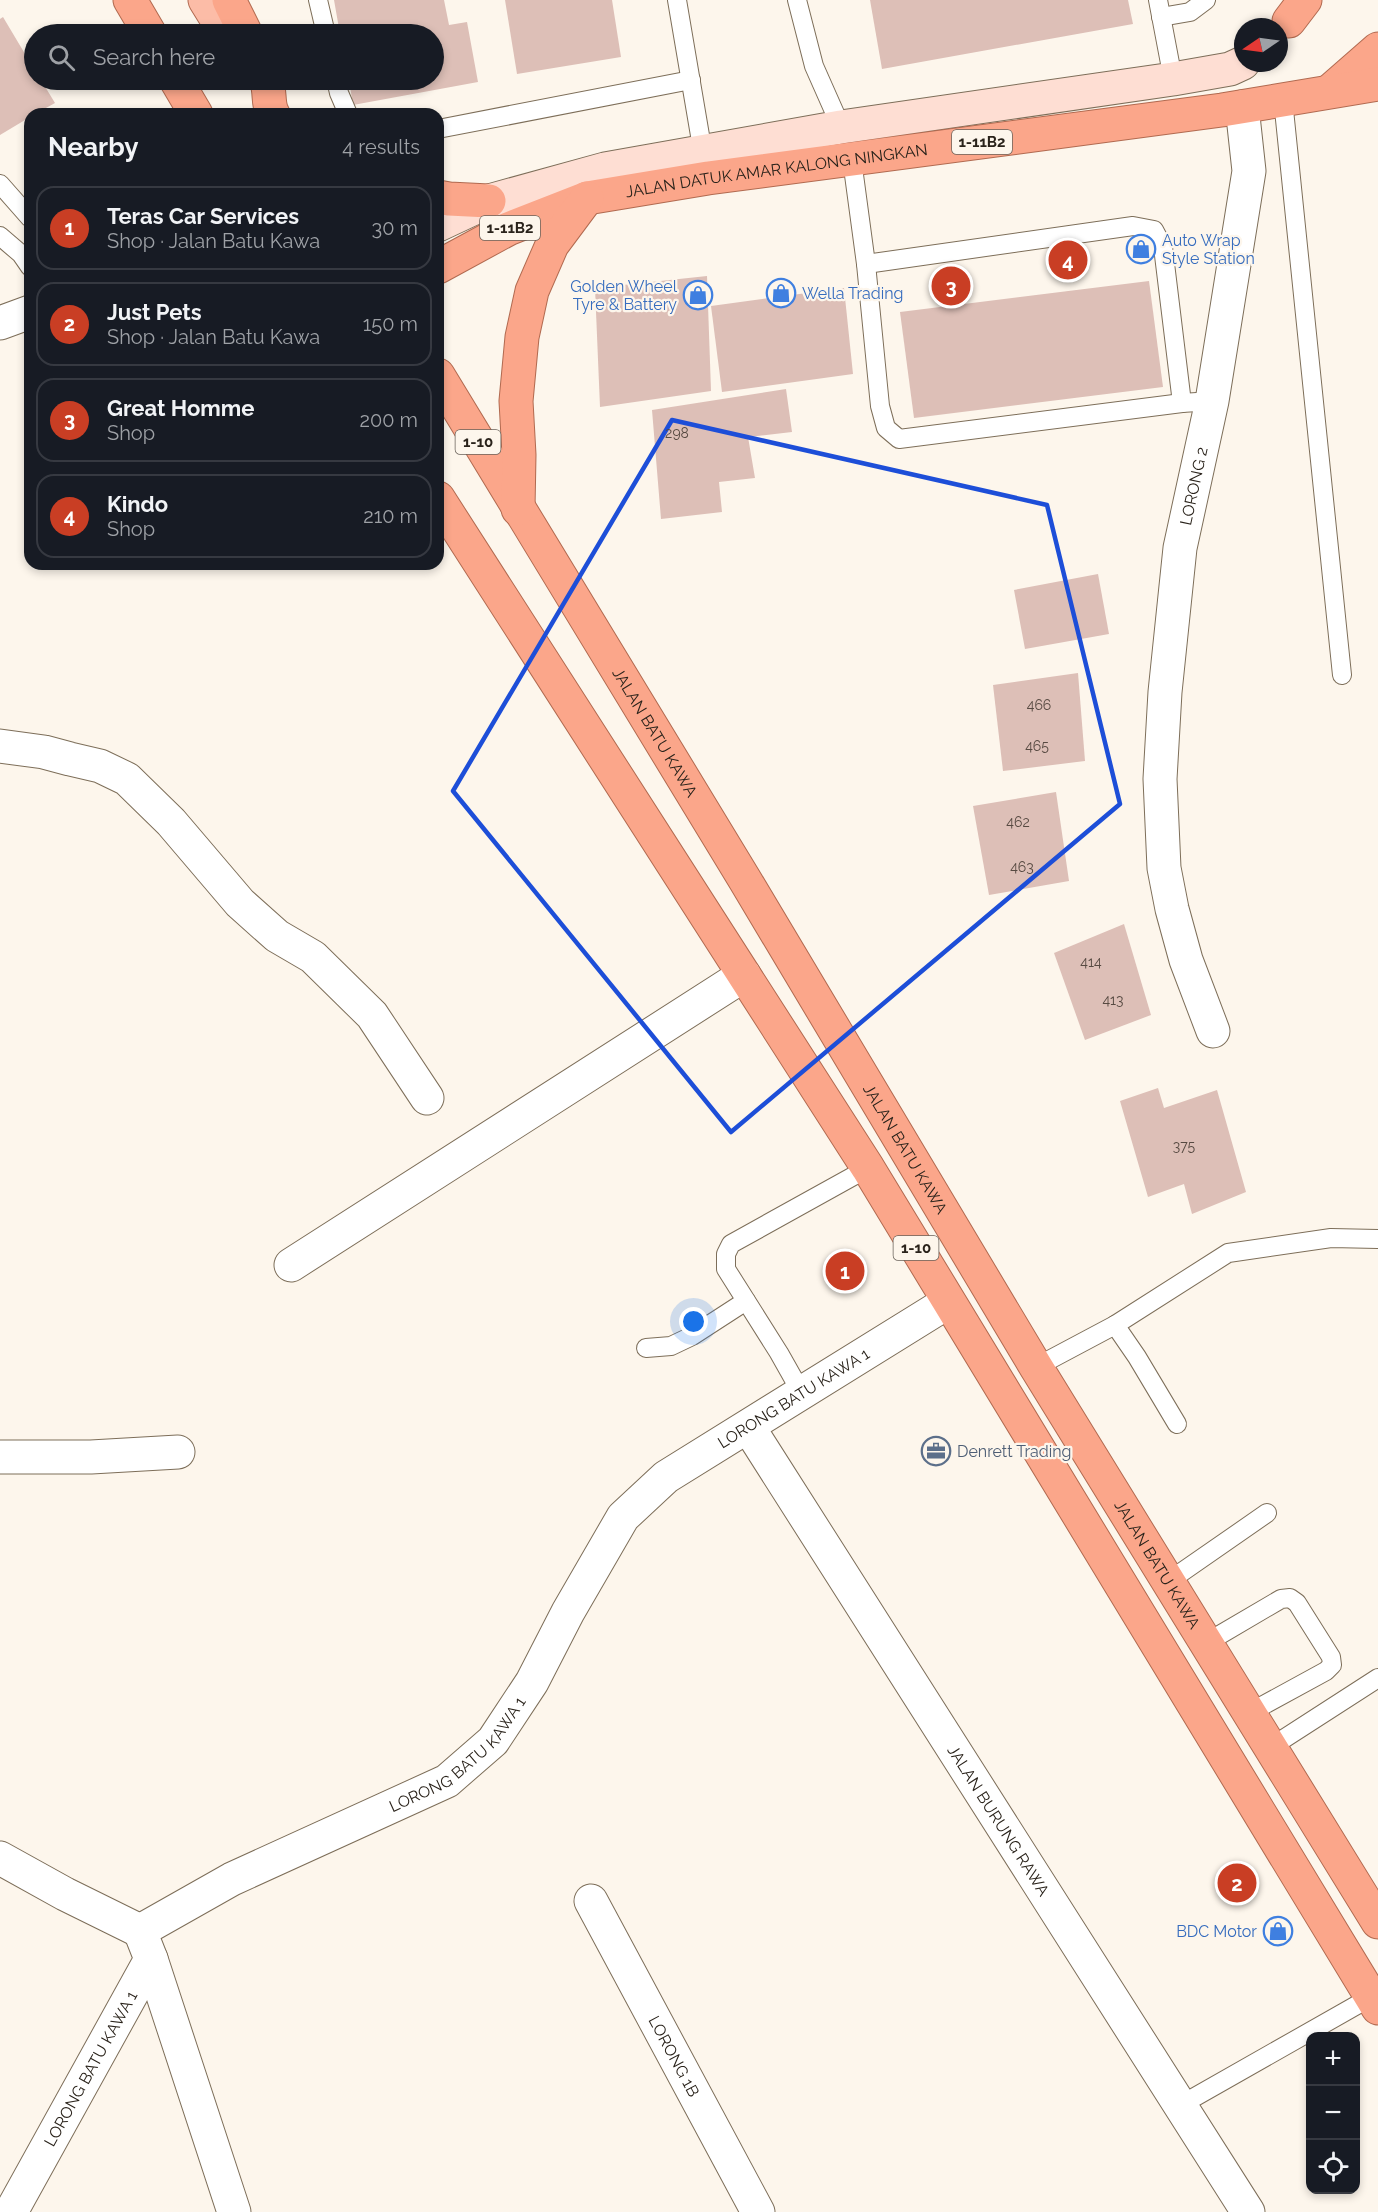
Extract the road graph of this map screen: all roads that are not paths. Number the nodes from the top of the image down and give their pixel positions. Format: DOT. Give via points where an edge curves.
graph roads {
  1 [pos="130,0"];
  2 [pos="205,0"];
  3 [pos="228,0"];
  4 [pos="318,0"];
  5 [pos="677,0"];
  6 [pos="797,0"];
  7 [pos="1206,0"];
  8 [pos="1159,8"];
  9 [pos="144,24"];
  10 [pos="219,24"];
  11 [pos="241,24"];
  12 [pos="324,24"];
  13 [pos="1378,49"];
  14 [pos="1234,67"];
  15 [pos="1173,79"];
  16 [pos="691,80"];
  17 [pos="1378,84"];
  18 [pos="182,90"];
  19 [pos="340,90"];
  20 [pos="1330,91"];
  21 [pos="1283,100"];
  22 [pos="1242,106"];
  23 [pos="192,108"];
  24 [pos="346,108"];
  25 [pos="841,127"];
  26 [pos="444,128"];
  27 [pos="852,160"];
  28 [pos="705,164"];
  29 [pos="0,184"];
  30 [pos="444,197"];
  31 [pos="587,198"];
  32 [pos="489,201"];
  33 [pos="24,211"];
  34 [pos="444,222"];
  35 [pos="0,236"];
  36 [pos="24,258"];
  37 [pos="444,264"];
  38 [pos="866,264"];
  39 [pos="24,314"];
  40 [pos="0,323"];
  41 [pos="444,385"];
  42 [pos="1197,402"];
  43 [pos="444,507"];
  44 [pos="518,509"];
  45 [pos="1342,675"];
  46 [pos="0,746"];
  47 [pos="744,975"];
  48 [pos="1213,1031"];
  49 [pos="428,1098"];
  50 [pos="868,1168"];
  51 [pos="1378,1239"];
  52 [pos="291,1265"];
  53 [pos="747,1301"];
  54 [pos="948,1302"];
  55 [pos="1115,1325"];
  56 [pos="646,1348"];
  57 [pos="1036,1367"];
  58 [pos="801,1392"];
  59 [pos="1177,1424"];
  60 [pos="749,1428"];
  61 [pos="178,1452"];
  62 [pos="0,1457"];
  63 [pos="1267,1512"];
  64 [pos="1168,1581"];
  65 [pos="1206,1643"];
  66 [pos="1378,1678"];
  67 [pos="1249,1713"];
  68 [pos="1271,1747"];
  69 [pos="0,1858"];
  70 [pos="591,1900"];
  71 [pos="1378,1922"];
  72 [pos="146,1945"];
  73 [pos="1375,2003"];
  74 [pos="1179,2106"];
  75 [pos="11,2212"];
  76 [pos="234,2212"];
  77 [pos="758,2212"];
  78 [pos="1248,2212"];
  1 -- 9 [label="highway"];
  2 -- 10 [label="main road"];
  3 -- 11 [label="highway"];
  4 -- 12 [label="lane"];
  5 -- 16 [label="lane"];
  6 -- 25 [label="lane" via="814,66"];
  7 -- 8 [label="lane" via="1190,12"];
  8 -- 15 [label="lane"];
  13 -- 20 [label="highway"];
  14 -- 15 [label="main road"];
  15 -- 25 [label="main road"];
  16 -- 26 [label="lane"];
  16 -- 28 [label="lane"];
  17 -- 20 [label="highway, JALAN DATUK AMAR KALONG NINGKAN / 1-11B2"];
  18 -- 23 [label="highway"];
  19 -- 24 [label="lane"];
  20 -- 21 [label="highway, JALAN DATUK AMAR KALONG NINGKAN / 1-11B2"];
  21 -- 22 [label="highway, JALAN DATUK AMAR KALONG NINGKAN / 1-11B2"];
  21 -- 45 [label="lane"];
  22 -- 27 [label="highway, JALAN DATUK AMAR KALONG NINGKAN / 1-11B2"];
  22 -- 42 [label="street, LORONG 2" via="1249,171"];
  25 -- 28 [label="main road"];
  27 -- 28 [label="highway, JALAN DATUK AMAR KALONG NINGKAN / 1-11B2"];
  27 -- 38 [label="lane"];
  28 -- 31 [label="highway, JALAN DATUK AMAR KALONG NINGKAN / 1-11B2"];
  28 -- 32 [label="main road" via="605,169"];
  29 -- 33 [label="lane"];
  30 -- 32 [label="highway"];
  31 -- 37 [label="highway, JALAN DATUK AMAR KALONG NINGKAN / 1-11B2" via="508,229"];
  31 -- 44 [label="highway" via="552,245 532,291 522,337 516,401"];
  32 -- 34 [label="main road"];
  35 -- 36 [label="lane"];
  38 -- 42 [label="lane" via="1133,226 1154,230 1163,247"];
  38 -- 42 [label="lane" via="880,406 886,428 899,438"];
  39 -- 40 [label="street"];
  41 -- 44 [label="highway, JALAN BATU KAWA / 1-10"];
  42 -- 48 [label="street, LORONG 2" via="1165,692 1160,779 1164,868 1172,909"];
  43 -- 47 [label="highway, 1-10"];
  44 -- 57 [label="highway, JALAN BATU KAWA / 1-10"];
  46 -- 49 [label="street" via="100,766 127,779 171,822 240,903 277,936 313,957 372,1015"];
  47 -- 50 [label="highway, 1-10"];
  47 -- 52 [label="street"];
  50 -- 53 [label="lane" via="731,1244 726,1269"];
  50 -- 54 [label="highway, 1-10"];
  51 -- 55 [label="lane" via="1331,1238 1228,1253"];
  53 -- 56 [label="lane" via="671,1346"];
  53 -- 58 [label="lane"];
  54 -- 58 [label="street, LORONG BATU KAWA 1"];
  54 -- 73 [label="highway, 1-10"];
  55 -- 57 [label="lane"];
  55 -- 59 [label="lane"];
  57 -- 64 [label="highway, JALAN BATU KAWA / 1-10"];
  58 -- 60 [label="street, LORONG BATU KAWA 1"];
  60 -- 72 [label="street, LORONG BATU KAWA 1" via="666,1477 623,1516 531,1682 493,1742 447,1781 232,1879"];
  60 -- 74 [label="street, JALAN BURUNG RAWA"];
  61 -- 62 [label="street"];
  63 -- 64 [label="lane"];
  64 -- 65 [label="highway, JALAN BATU KAWA / 1-10"];
  65 -- 67 [label="highway, JALAN BATU KAWA / 1-10"];
  65 -- 67 [label="lane" via="1281,1599 1290,1598 1331,1657 1332,1665 1326,1671"];
  66 -- 68 [label="lane"];
  67 -- 68 [label="highway, JALAN BATU KAWA / 1-10"];
  68 -- 71 [label="highway, JALAN BATU KAWA / 1-10"];
  69 -- 72 [label="street"];
  70 -- 77 [label="street, LORONG 1B"];
  72 -- 75 [label="street, LORONG BATU KAWA 1"];
  72 -- 76 [label="street"];
  73 -- 74 [label="lane"];
  74 -- 78 [label="street, JALAN BURUNG RAWA"];
}
